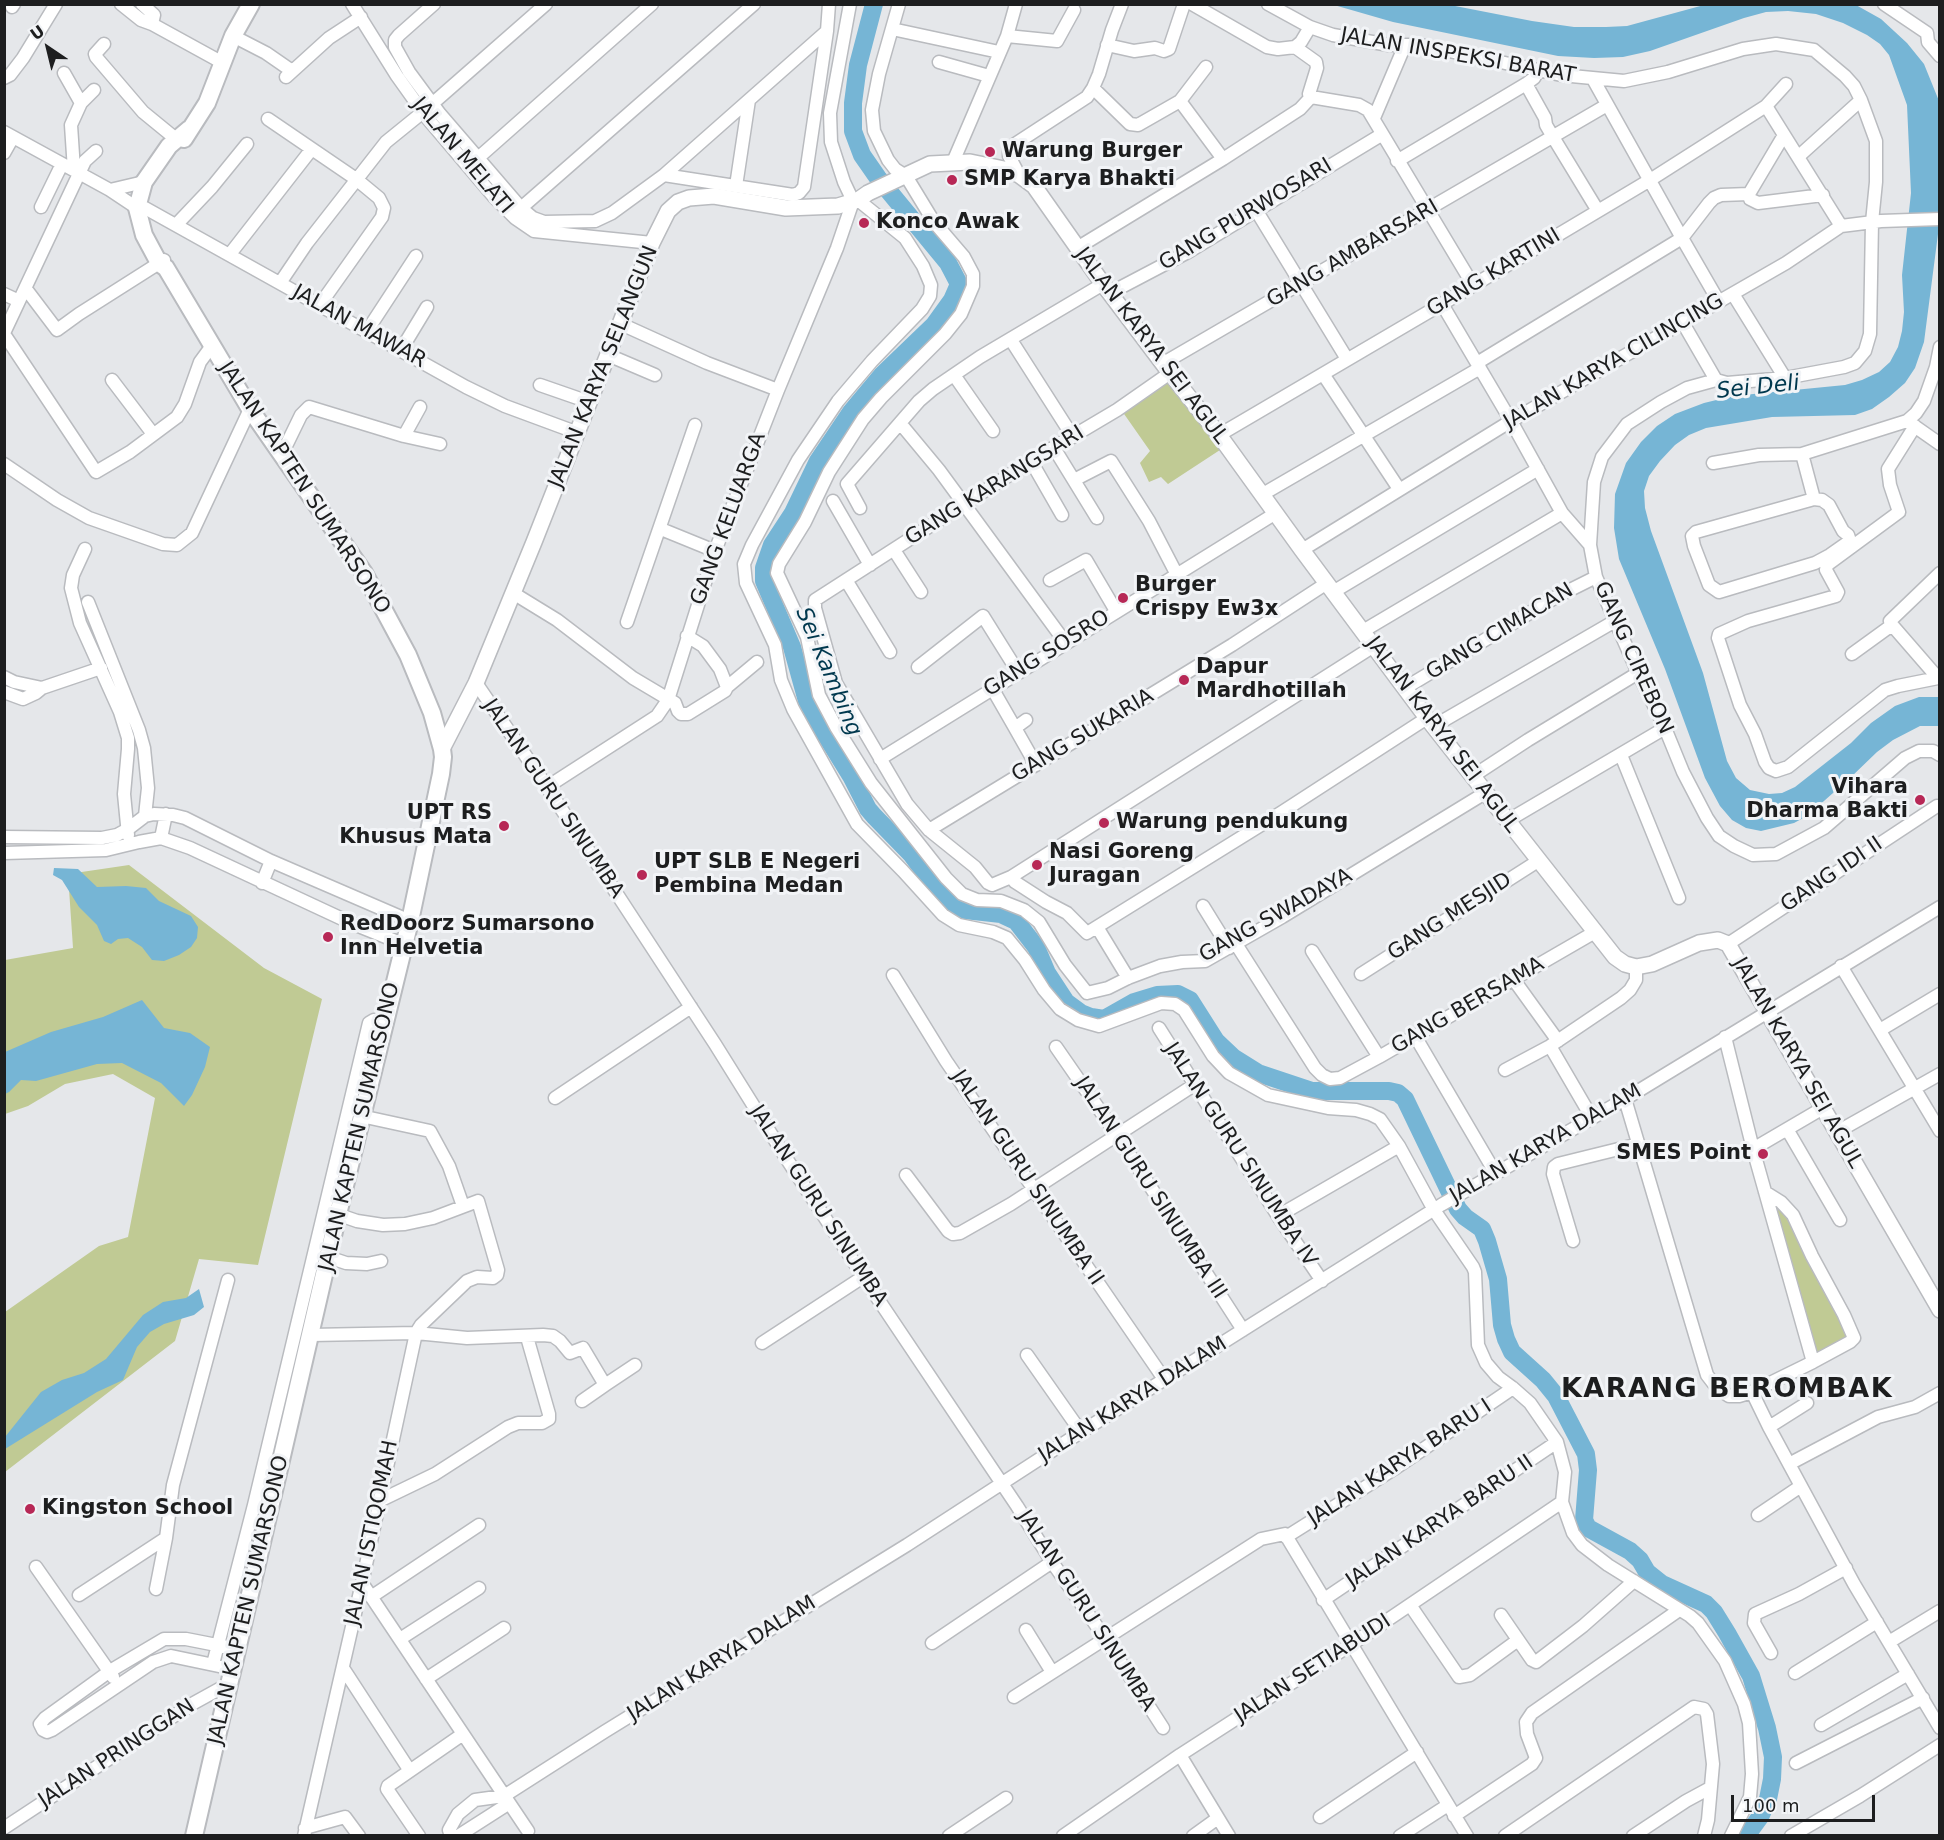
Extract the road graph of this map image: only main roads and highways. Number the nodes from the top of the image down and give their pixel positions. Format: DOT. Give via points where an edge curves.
graph roads {
  1 [pos="251,4"];
  2 [pos="183,134"];
  3 [pos="904,177"];
  4 [pos="141,208"];
  5 [pos="442,749"];
  6 [pos="1939,1309"];
  7 [pos="194,1836"];
  1 -- 2 [label="highway" via="233,36 207,103"];
  2 -- 4 [label="highway" via="152,182"];
  2 -- 4 [label="highway" via="144,182"];
  3 -- 5 [label="main road, JALAN KARYA SELANGUN" via="838,207 786,208 714,196 689,198 668,211 476,683"];
  3 -- 6 [label="main road, JALAN KARYA SEI AGUL" via="930,164 989,164 1019,175 1034,186 1106,289 1405,688 1615,957 1636,967 1709,941 1728,944"];
  4 -- 5 [label="highway, JALAN KAPTEN SUMARSONO" via="163,264 211,347 364,573 408,655 432,712"];
  5 -- 7 [label="highway, JALAN KAPTEN SUMARSONO" via="441,774 410,921 386,1022 331,1212 328,1257 311,1335 282,1422 237,1649"];
}
